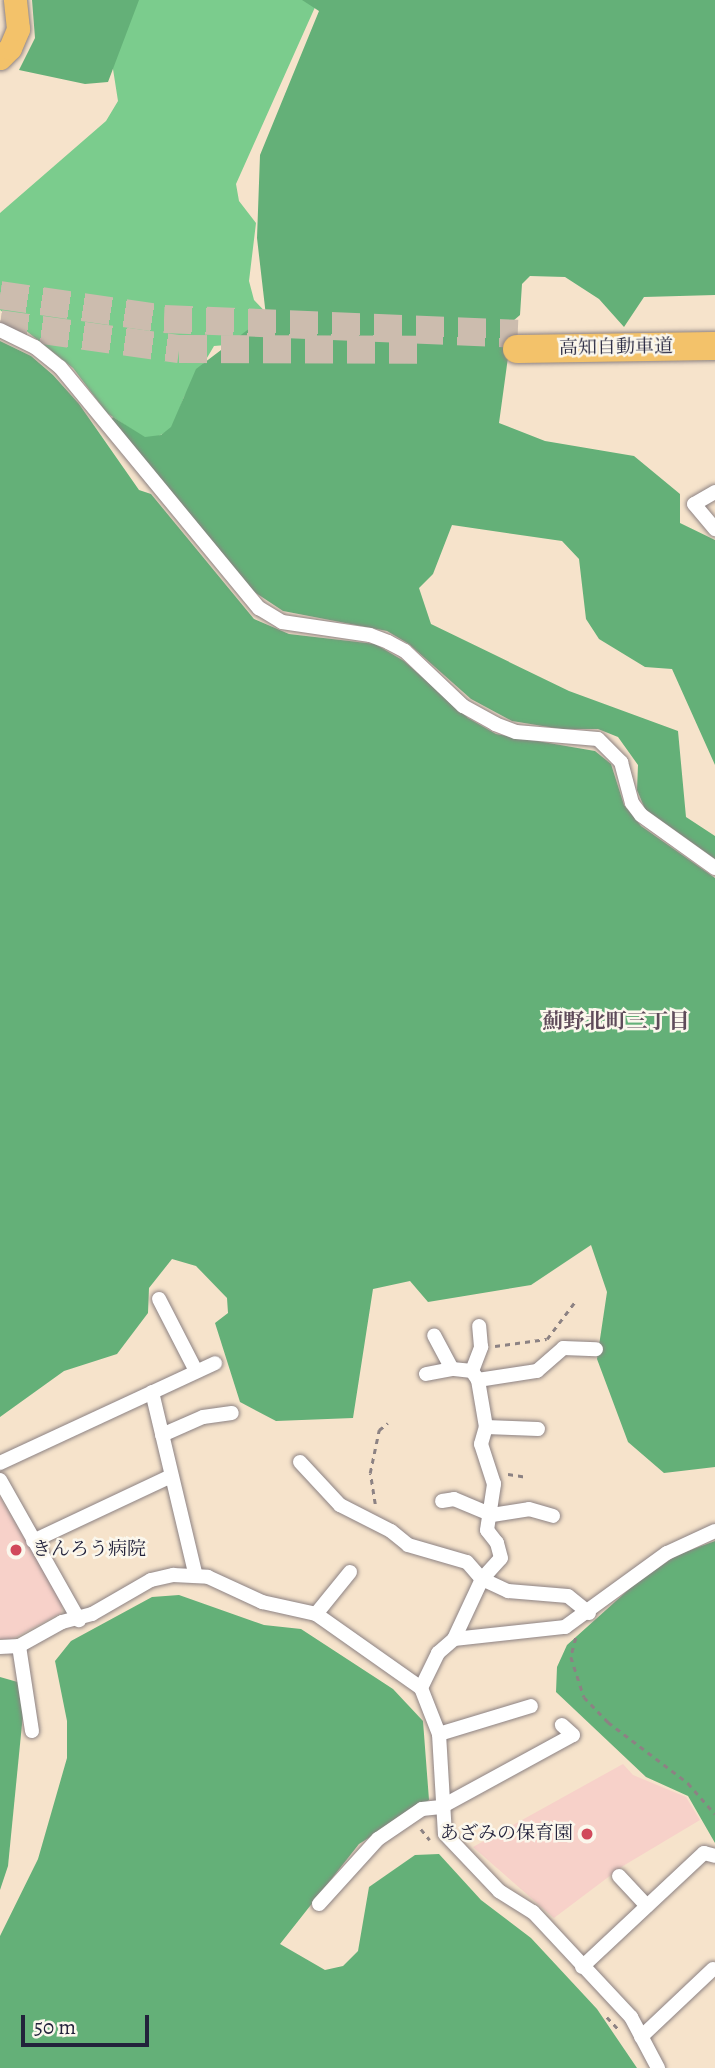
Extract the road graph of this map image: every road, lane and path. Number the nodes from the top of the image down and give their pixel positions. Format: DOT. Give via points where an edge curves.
graph roads {
  1 [pos="15,0"];
  2 [pos="0,58"];
  3 [pos="0,330"];
  4 [pos="715,332"];
  5 [pos="715,346"];
  6 [pos="715,492"];
  7 [pos="715,529"];
  8 [pos="715,868"];
  9 [pos="159,1299"];
  10 [pos="574,1303"];
  11 [pos="479,1326"];
  12 [pos="434,1335"];
  13 [pos="481,1347"];
  14 [pos="596,1349"];
  15 [pos="215,1363"];
  16 [pos="452,1369"];
  17 [pos="196,1371"];
  18 [pos="426,1374"];
  19 [pos="475,1375"];
  20 [pos="152,1392"];
  21 [pos="232,1413"];
  22 [pos="388,1423"];
  23 [pos="486,1427"];
  24 [pos="538,1429"];
  25 [pos="162,1435"];
  26 [pos="300,1462"];
  27 [pos="0,1463"];
  28 [pos="171,1476"];
  29 [pos="0,1480"];
  30 [pos="442,1500"];
  31 [pos="382,1512"];
  32 [pos="492,1515"];
  33 [pos="554,1516"];
  34 [pos="715,1531"];
  35 [pos="33,1541"];
  36 [pos="350,1572"];
  37 [pos="196,1576"];
  38 [pos="482,1579"];
  39 [pos="589,1613"];
  40 [pos="316,1614"];
  41 [pos="79,1620"];
  42 [pos="454,1639"];
  43 [pos="19,1646"];
  44 [pos="0,1647"];
  45 [pos="421,1688"];
  46 [pos="531,1706"];
  47 [pos="562,1725"];
  48 [pos="33,1731"];
  49 [pos="439,1734"];
  50 [pos="441,1807"];
  51 [pos="715,1814"];
  52 [pos="412,1818"];
  53 [pos="436,1846"];
  54 [pos="715,1856"];
  55 [pos="619,1876"];
  56 [pos="319,1904"];
  57 [pos="647,1906"];
  58 [pos="582,1967"];
  59 [pos="714,1969"];
  60 [pos="604,2013"];
  61 [pos="622,2034"];
  62 [pos="642,2036"];
  63 [pos="658,2068"];
  1 -- 2 [label="main road" via="18,29"];
  3 -- 8 [label="street" via="35,346 60,367 259,608 282,622 370,635 388,642 405,651 463,706 495,724 516,732 598,739 621,762 640,815"];
  4 -- 5 [label="highway, 高知自動車道" via="517,341"];
  6 -- 7 [label="street" via="694,504"];
  9 -- 17 [label="street"];
  10 -- 13 [label="path" via="547,1339"];
  11 -- 13 [label="street"];
  12 -- 16 [label="street"];
  13 -- 19 [label="street"];
  14 -- 19 [label="street" via="563,1348 537,1371"];
  15 -- 17 [label="street"];
  16 -- 18 [label="street"];
  16 -- 19 [label="street"];
  17 -- 20 [label="street"];
  19 -- 23 [label="street"];
  20 -- 25 [label="street"];
  20 -- 27 [label="street"];
  21 -- 25 [label="street" via="203,1417"];
  22 -- 31 [label="path" via="379,1430 369,1473 371,1491"];
  23 -- 24 [label="street"];
  23 -- 32 [label="street" via="481,1444 494,1484"];
  25 -- 28 [label="street"];
  26 -- 38 [label="street" via="340,1505 408,1545 467,1562"];
  28 -- 35 [label="street"];
  28 -- 37 [label="street"];
  29 -- 35 [label="street"];
  30 -- 32 [label="street" via="454,1499"];
  32 -- 33 [label="street" via="529,1509"];
  32 -- 38 [label="street" via="487,1530 498,1543 500,1558"];
  34 -- 39 [label="street" via="656,1560"];
  35 -- 41 [label="street"];
  36 -- 40 [label="street"];
  37 -- 40 [label="street" via="228,1584 262,1602"];
  37 -- 41 [label="street" via="151,1580"];
  38 -- 39 [label="street" via="508,1591 568,1596"];
  38 -- 42 [label="street"];
  39 -- 42 [label="street" via="565,1627"];
  39 -- 51 [label="path" via="571,1657 584,1698 688,1783"];
  40 -- 45 [label="street"];
  41 -- 43 [label="street" via="62,1622"];
  42 -- 45 [label="street" via="438,1653"];
  43 -- 44 [label="street"];
  43 -- 48 [label="street"];
  45 -- 49 [label="street"];
  46 -- 49 [label="street"];
  47 -- 50 [label="street" via="573,1735"];
  49 -- 50 [label="street"];
  50 -- 52 [label="street" via="429,1806"];
  50 -- 58 [label="street" via="445,1834 499,1891 533,1912"];
  52 -- 53 [label="path"];
  52 -- 56 [label="street" via="379,1839"];
  54 -- 57 [label="street" via="704,1853"];
  55 -- 57 [label="street"];
  57 -- 58 [label="street"];
  58 -- 62 [label="street" via="631,2017"];
  59 -- 62 [label="street"];
  60 -- 61 [label="path"];
  62 -- 63 [label="street"];
}
